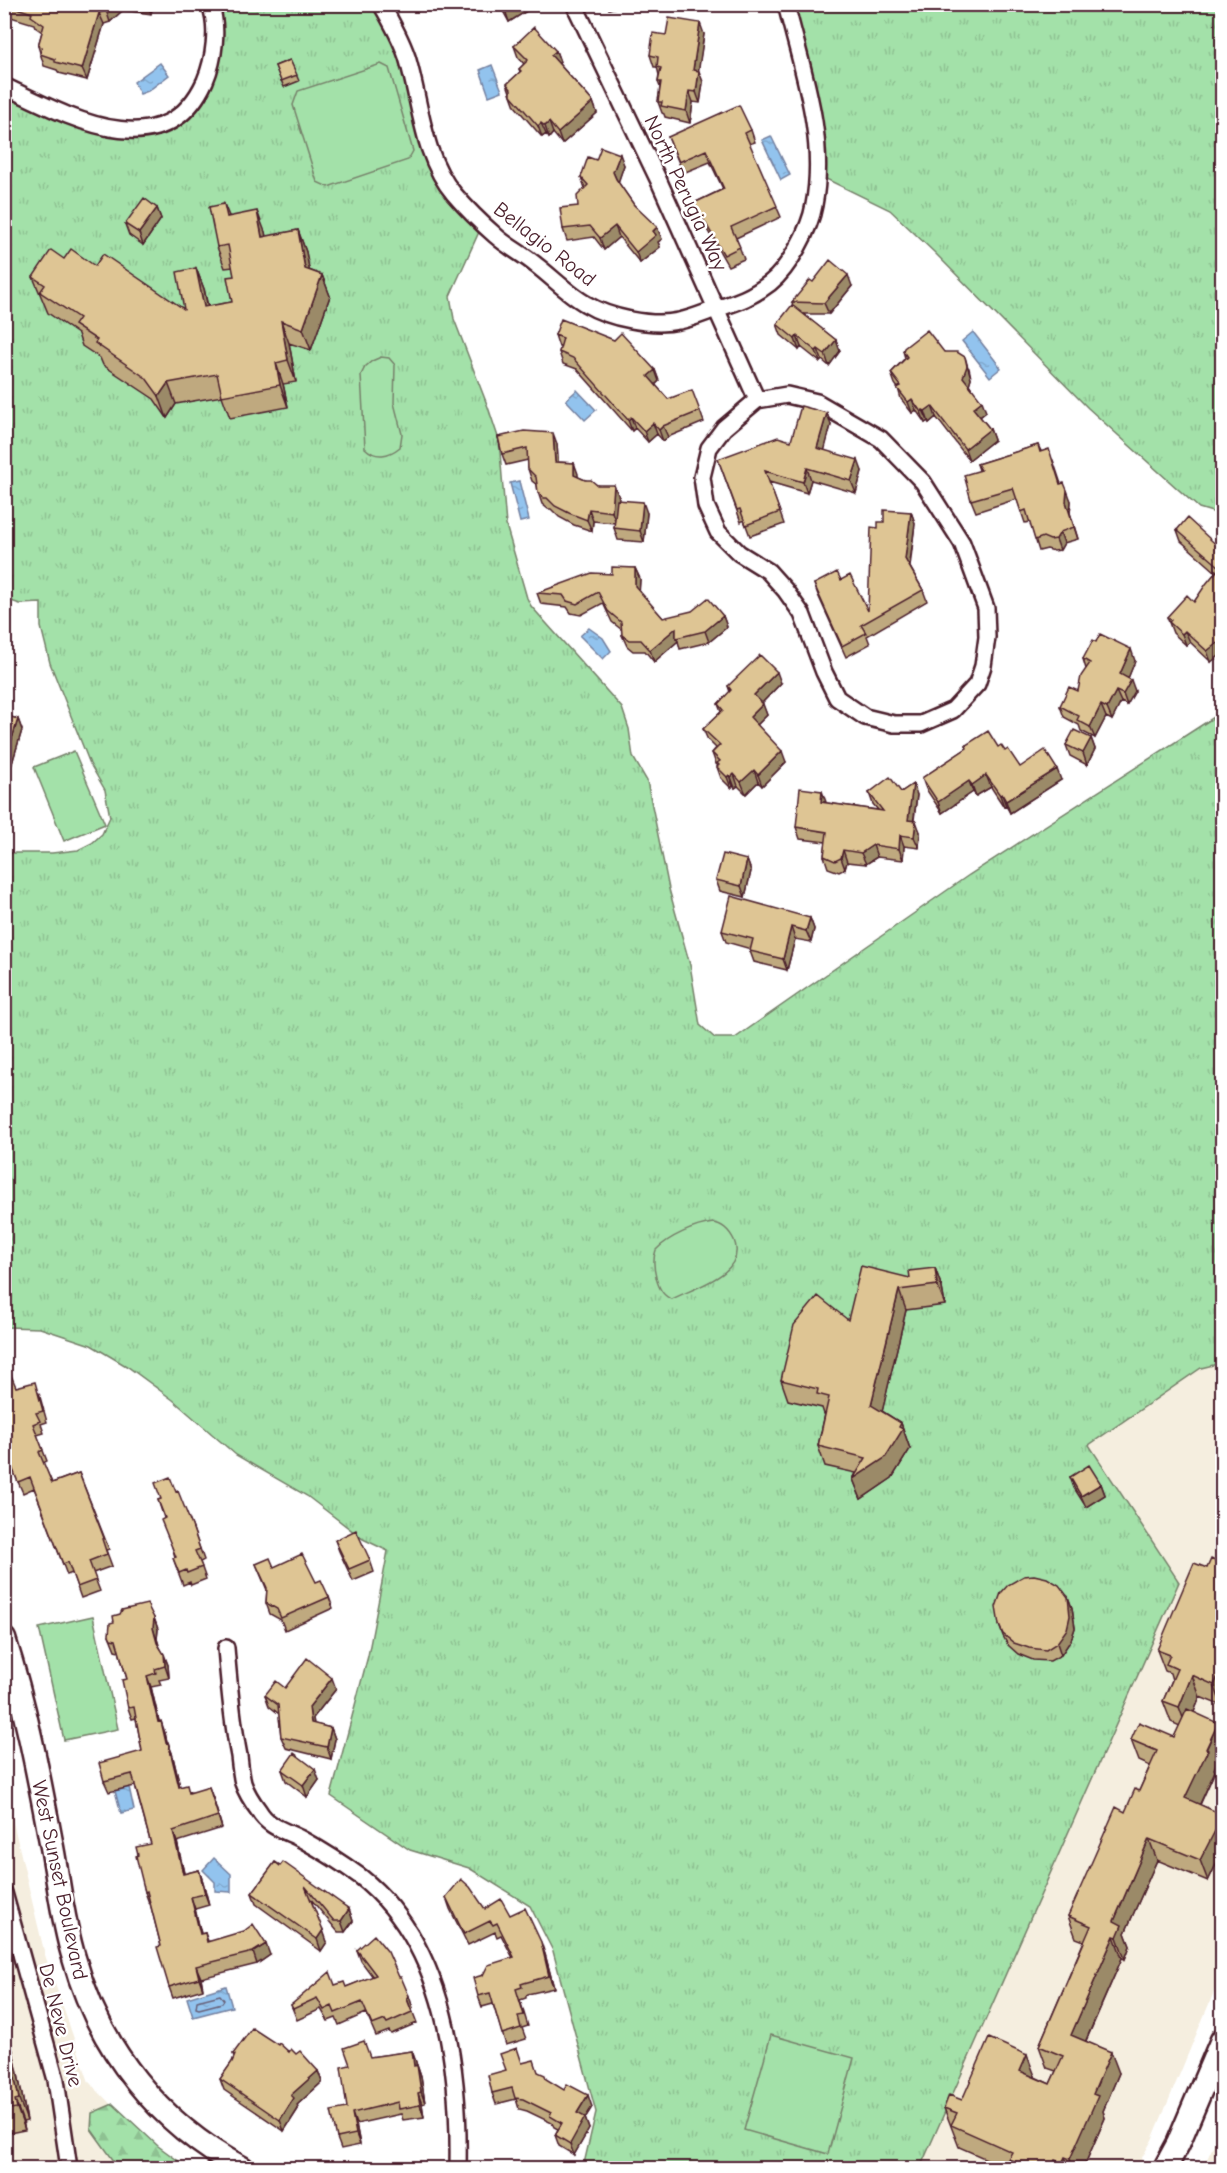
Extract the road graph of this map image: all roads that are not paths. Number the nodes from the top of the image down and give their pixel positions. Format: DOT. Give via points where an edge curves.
graph roads {
  1 [pos="210,4"];
  2 [pos="381,4"];
  3 [pos="574,4"];
  4 [pos="786,4"];
  5 [pos="4,86"];
  6 [pos="717,309"];
  7 [pos="757,400"];
  8 [pos="4,1639"];
  9 [pos="226,1648"];
  10 [pos="4,1893"];
  11 [pos="1222,2040"];
  12 [pos="69,2169"];
  13 [pos="242,2169"];
  14 [pos="458,2169"];
  15 [pos="1165,2169"];
  1 -- 5 [label="street" via="214,38 208,74 186,111 164,125 126,130 101,127 64,115"];
  2 -- 6 [label="street, Bellagio Road" via="407,56 438,168 452,192 497,237 586,304 618,317 677,322"];
  3 -- 6 [label="street, North Perugia Way"];
  4 -- 6 [label="street, Bellagio Road" via="815,120 818,175 814,207 795,250 772,281 744,300"];
  6 -- 7 [label="street, North Perugia Way"];
  7 -- 7 [label="street" via="724,428 709,448 702,477 706,506 718,532 785,590 802,614 837,698 864,717 894,724 921,724 953,710 977,684 987,637 986,608 962,543 923,482 881,440 817,402 787,395"];
  8 -- 13 [label="main road, West Sunset Boulevard" via="41,1787 73,1956 95,2015 128,2071 161,2109 181,2129"];
  9 -- 14 [label="street" via="243,1784 260,1813 274,1827 303,1840 361,1878 391,1906 412,1935 429,1972 448,2037 459,2113"];
  10 -- 12 [label="street, De Neve Drive" via="56,2080"];
  11 -- 15 [label="main road"];
}
